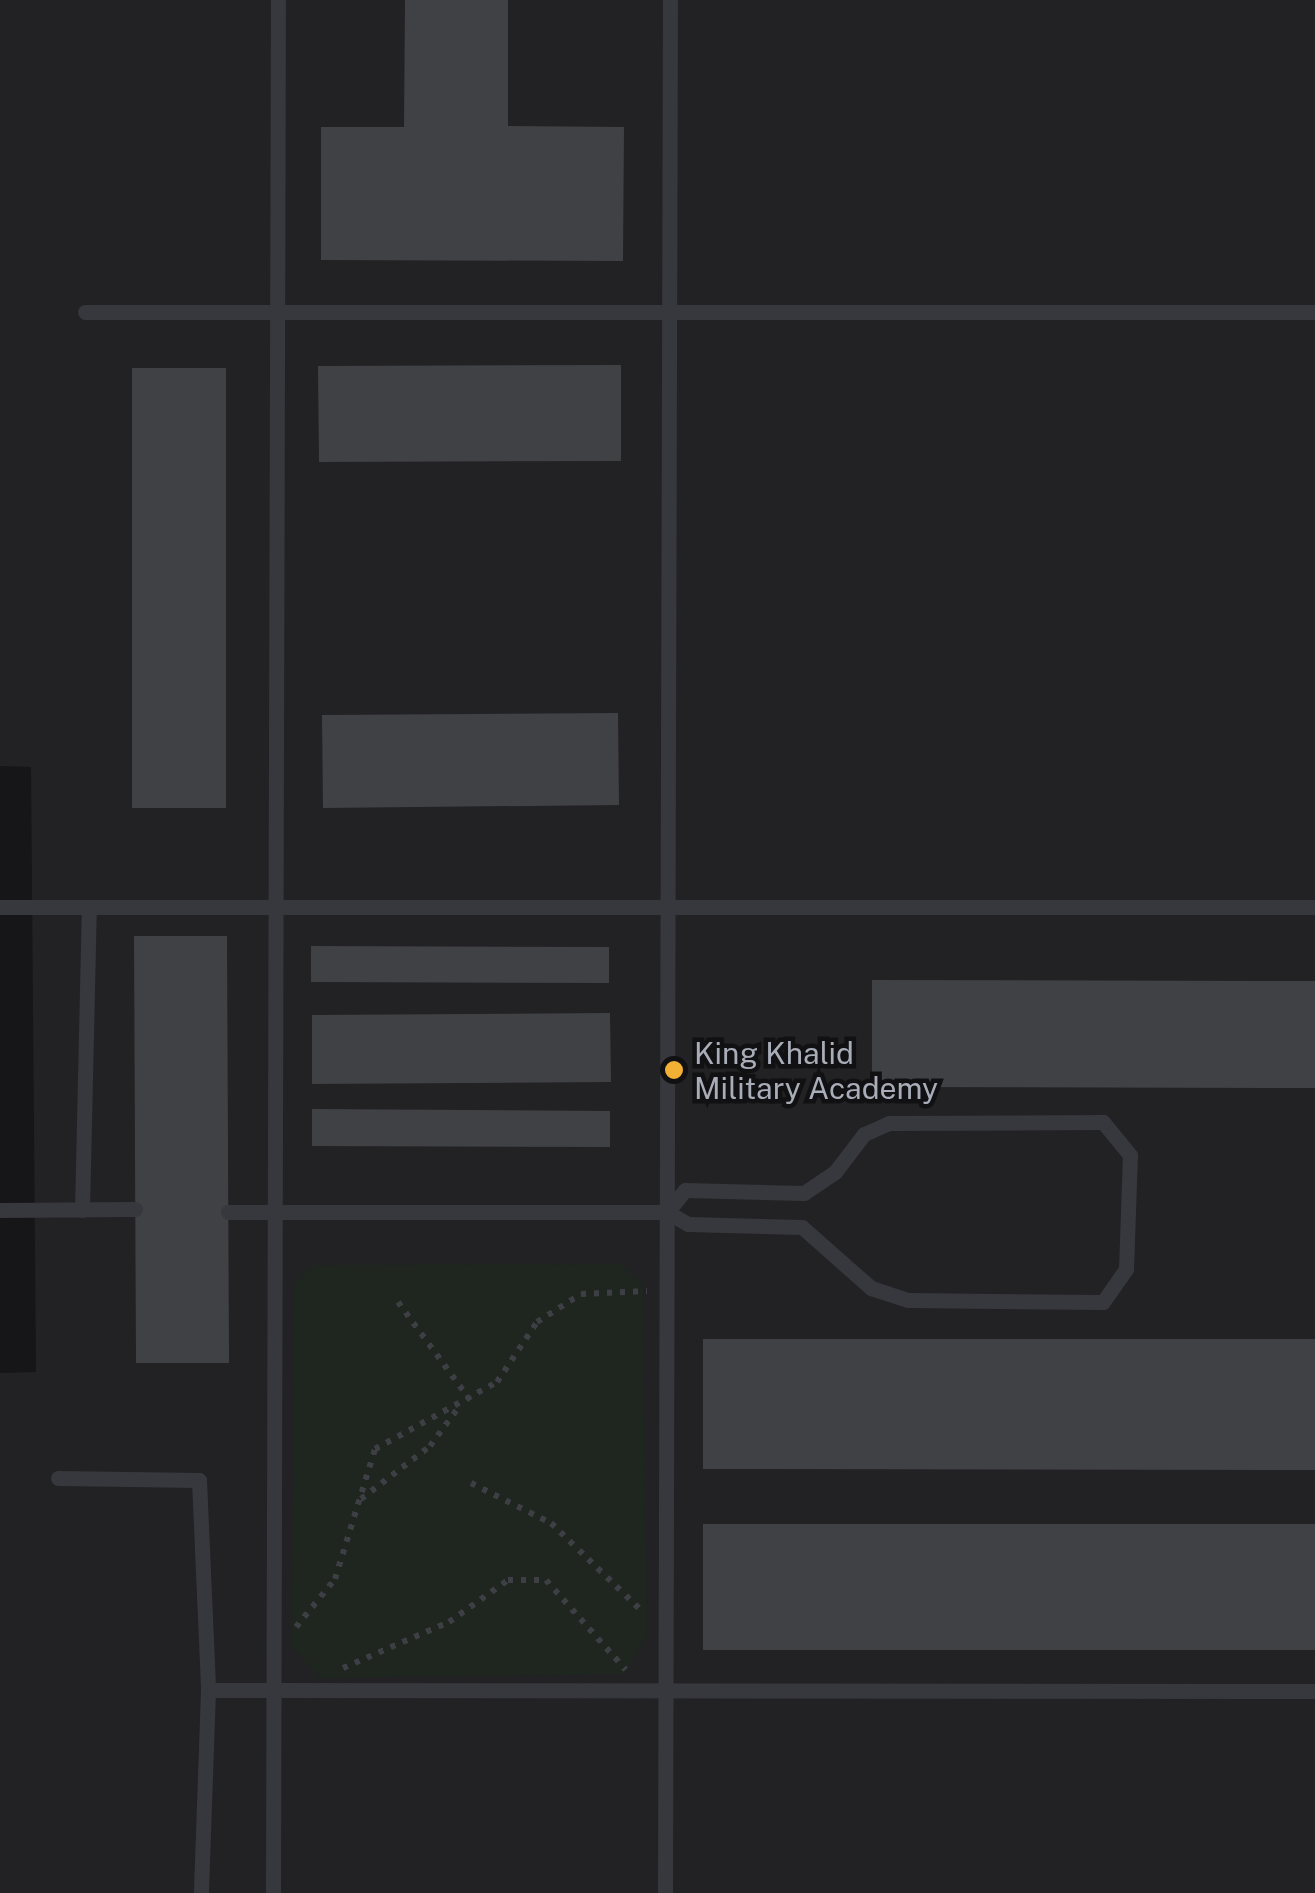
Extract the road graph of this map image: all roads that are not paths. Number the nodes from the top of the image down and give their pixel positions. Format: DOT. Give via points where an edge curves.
graph roads {
  1 [pos="278,0"];
  2 [pos="670,0"];
  3 [pos="670,310"];
  4 [pos="85,312"];
  5 [pos="1315,312"];
  6 [pos="274,313"];
  7 [pos="0,907"];
  8 [pos="274,907"];
  9 [pos="669,907"];
  10 [pos="1315,907"];
  11 [pos="89,909"];
  12 [pos="0,1210"];
  13 [pos="82,1210"];
  14 [pos="136,1210"];
  15 [pos="274,1210"];
  16 [pos="228,1212"];
  17 [pos="667,1212"];
  18 [pos="58,1478"];
  19 [pos="664,1687"];
  20 [pos="273,1688"];
  21 [pos="208,1690"];
  22 [pos="1315,1691"];
  23 [pos="201,1893"];
  24 [pos="273,1893"];
  25 [pos="665,1893"];
  1 -- 6 [label="lane"];
  2 -- 3 [label="lane"];
  3 -- 5 [label="lane"];
  3 -- 6 [label="lane"];
  3 -- 9 [label="lane"];
  4 -- 6 [label="lane"];
  6 -- 8 [label="lane"];
  7 -- 11 [label="lane"];
  8 -- 9 [label="lane"];
  8 -- 11 [label="lane"];
  8 -- 15 [label="lane"];
  9 -- 10 [label="lane"];
  9 -- 17 [label="lane"];
  11 -- 13 [label="lane"];
  12 -- 13 [label="lane"];
  13 -- 14 [label="lane"];
  15 -- 16 [label="lane"];
  15 -- 17 [label="lane"];
  15 -- 20 [label="lane"];
  17 -- 17 [label="lane" via="688,1224 802,1227 871,1288 908,1300 1103,1302 1126,1269 1130,1155 1103,1122 889,1123 864,1134 836,1172 804,1193 684,1190"];
  17 -- 19 [label="lane"];
  18 -- 21 [label="lane" via="199,1480"];
  19 -- 20 [label="lane"];
  19 -- 22 [label="lane"];
  19 -- 25 [label="lane"];
  20 -- 21 [label="lane"];
  20 -- 24 [label="lane"];
  21 -- 23 [label="lane"];
}
